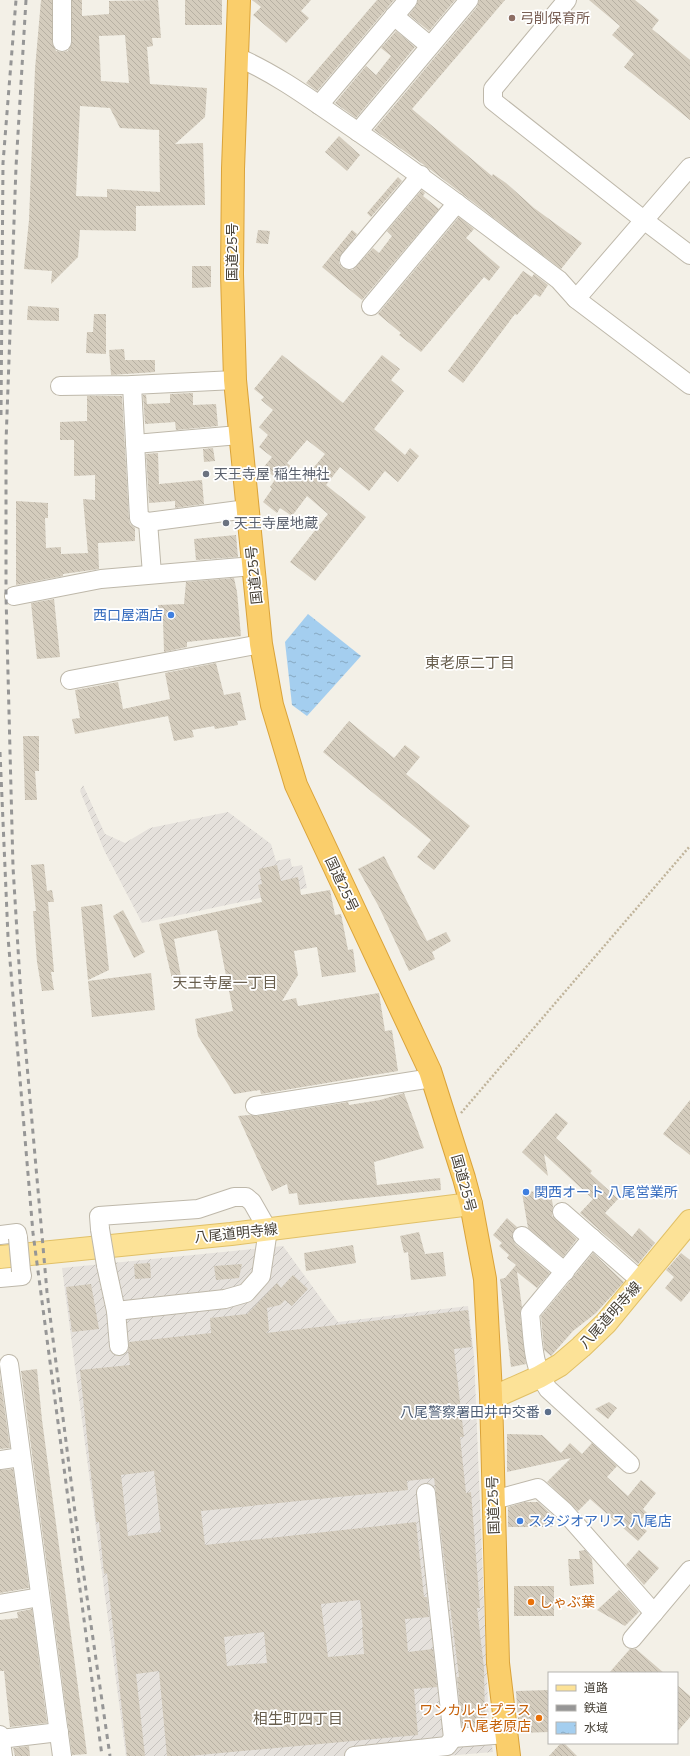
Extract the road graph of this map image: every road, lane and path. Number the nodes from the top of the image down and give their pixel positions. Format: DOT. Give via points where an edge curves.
graph roads {
  1 [pos="62,0"];
  2 [pos="239,0"];
  3 [pos="408,0"];
  4 [pos="469,0"];
  5 [pos="567,0"];
  6 [pos="394,16"];
  7 [pos="62,42"];
  8 [pos="430,46"];
  9 [pos="237,57"];
  10 [pos="319,105"];
  11 [pos="358,132"];
  12 [pos="690,167"];
  13 [pos="421,175"];
  14 [pos="457,203"];
  15 [pos="645,221"];
  16 [pos="690,255"];
  17 [pos="349,260"];
  18 [pos="576,299"];
  19 [pos="371,306"];
  20 [pos="235,380"];
  21 [pos="132,385"];
  22 [pos="690,385"];
  23 [pos="60,386"];
  24 [pos="239,434"];
  25 [pos="135,444"];
  26 [pos="247,509"];
  27 [pos="148,522"];
  28 [pos="253,566"];
  29 [pos="152,574"];
  30 [pos="14,596"];
  31 [pos="262,644"];
  32 [pos="70,680"];
  33 [pos="690,846"];
  34 [pos="432,1078"];
  35 [pos="255,1106"];
  36 [pos="459,1116"];
  37 [pos="471,1204"];
  38 [pos="562,1212"];
  39 [pos="268,1230"];
  40 [pos="687,1233"];
  41 [pos="522,1236"];
  42 [pos="9,1237"];
  43 [pos="592,1238"];
  44 [pos="0,1257"];
  45 [pos="565,1272"];
  46 [pos="0,1278"];
  47 [pos="641,1281"];
  48 [pos="116,1311"];
  49 [pos="119,1346"];
  50 [pos="9,1364"];
  51 [pos="540,1377"];
  52 [pos="491,1394"];
  53 [pos="21,1457"];
  54 [pos="0,1460"];
  55 [pos="630,1464"];
  56 [pos="426,1493"];
  57 [pos="494,1500"];
  58 [pos="687,1580"];
  59 [pos="40,1597"];
  60 [pos="0,1604"];
  61 [pos="654,1613"];
  62 [pos="632,1639"];
  63 [pos="58,1732"];
  64 [pos="507,1734"];
  65 [pos="0,1735"];
  66 [pos="453,1738"];
  67 [pos="0,1739"];
  68 [pos="3,1756"];
  69 [pos="62,1756"];
  70 [pos="354,1756"];
  71 [pos="509,1756"];
  1 -- 7 [label="street"];
  2 -- 9 [label="highway, 国道25号"];
  3 -- 6 [label="street"];
  4 -- 8 [label="street"];
  5 -- 15 [label="street" via="493,89 493,101"];
  6 -- 8 [label="street"];
  6 -- 10 [label="street"];
  8 -- 11 [label="street"];
  9 -- 10 [label="street" via="256,65"];
  9 -- 20 [label="highway, 国道25号" via="232,267"];
  10 -- 11 [label="street"];
  11 -- 13 [label="street"];
  12 -- 15 [label="street"];
  13 -- 14 [label="street"];
  13 -- 17 [label="street"];
  14 -- 18 [label="street" via="559,280"];
  14 -- 19 [label="street"];
  15 -- 16 [label="street"];
  15 -- 18 [label="street"];
  18 -- 22 [label="street"];
  20 -- 21 [label="street"];
  20 -- 24 [label="highway, 国道25号"];
  21 -- 23 [label="street"];
  21 -- 25 [label="street"];
  24 -- 25 [label="street"];
  24 -- 26 [label="highway, 国道25号"];
  25 -- 27 [label="street" via="139,518"];
  26 -- 27 [label="street"];
  26 -- 28 [label="highway, 国道25号"];
  27 -- 29 [label="street"];
  28 -- 29 [label="street"];
  28 -- 31 [label="highway, 国道25号"];
  29 -- 30 [label="street" via="101,578"];
  31 -- 32 [label="street"];
  31 -- 34 [label="highway, 国道25号" via="272,705 296,785"];
  33 -- 36 [label="path"];
  34 -- 35 [label="street"];
  34 -- 37 [label="highway, 国道25号"];
  37 -- 39 [label="main road, 八尾道明寺線"];
  37 -- 52 [label="highway, 国道25号" via="485,1279"];
  38 -- 43 [label="street"];
  39 -- 44 [label="main road, 八尾道明寺線"];
  39 -- 48 [label="street" via="261,1276 246,1293 225,1299"];
  39 -- 48 [label="street, bridge" via="252,1202 246,1197 234,1197 198,1208 99,1216"];
  40 -- 47 [label="main road, 八尾道明寺線"];
  41 -- 45 [label="street"];
  42 -- 46 [label="street, bridge" via="22,1276"];
  43 -- 45 [label="street"];
  43 -- 47 [label="street"];
  45 -- 51 [label="street" via="530,1313 536,1366"];
  47 -- 51 [label="main road, 八尾道明寺線" via="606,1323 581,1347 560,1365"];
  48 -- 49 [label="street"];
  50 -- 53 [label="street"];
  51 -- 52 [label="main road, 八尾道明寺線" via="503,1393"];
  51 -- 55 [label="street" via="548,1389"];
  52 -- 57 [label="highway, 国道25号"];
  53 -- 54 [label="street"];
  53 -- 59 [label="street"];
  56 -- 66 [label="street"];
  57 -- 61 [label="street" via="538,1488 564,1511"];
  57 -- 64 [label="highway, 国道25号" via="498,1663"];
  58 -- 61 [label="street"];
  59 -- 60 [label="street"];
  59 -- 63 [label="street"];
  61 -- 62 [label="street"];
  63 -- 67 [label="street"];
  63 -- 69 [label="street"];
  64 -- 66 [label="street"];
  64 -- 71 [label="highway, 国道25号"];
  65 -- 67 [label="street"];
  66 -- 70 [label="street" via="447,1746"];
  67 -- 68 [label="street"];
}
